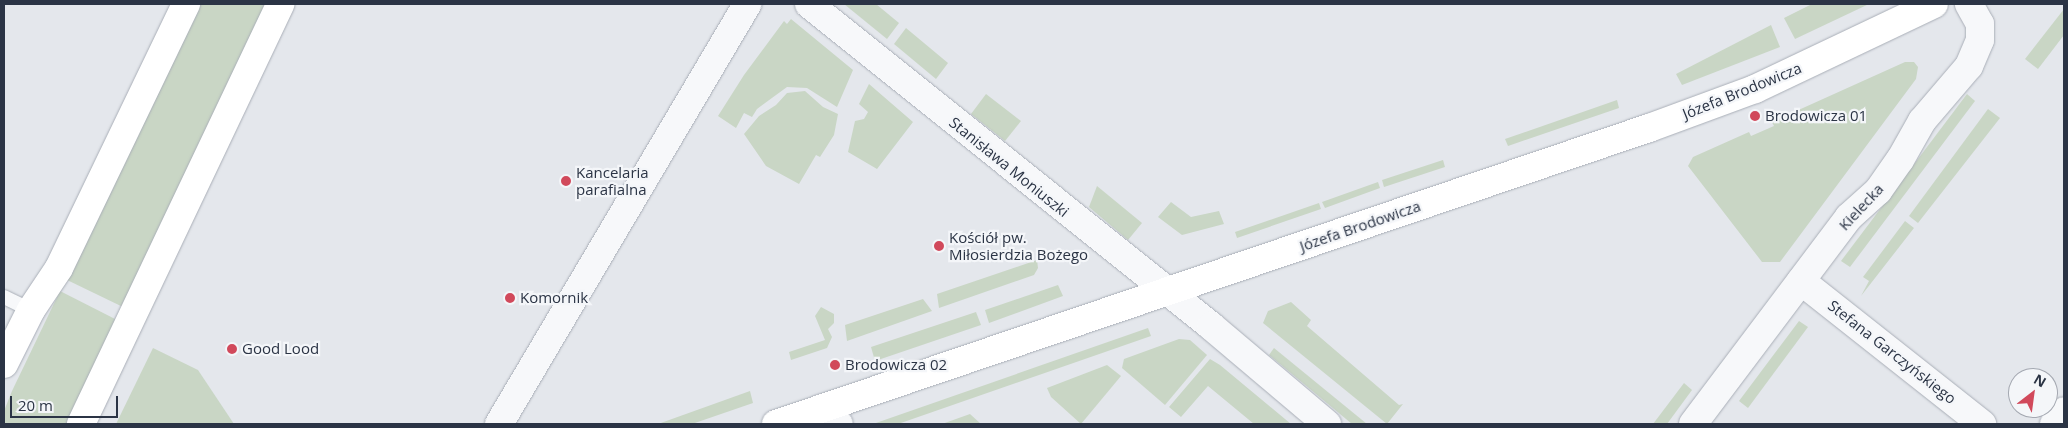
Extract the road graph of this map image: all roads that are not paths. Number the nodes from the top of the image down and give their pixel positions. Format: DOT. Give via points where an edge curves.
graph roads {
  1 [pos="186,4"];
  2 [pos="280,4"];
  3 [pos="747,4"];
  4 [pos="809,4"];
  5 [pos="1934,4"];
  6 [pos="1970,4"];
  7 [pos="1801,281"];
  8 [pos="1166,290"];
  9 [pos="4,297"];
  10 [pos="31,310"];
  11 [pos="4,364"];
  12 [pos="2064,411"];
  13 [pos="830,416"];
  14 [pos="81,424"];
  15 [pos="499,424"];
  16 [pos="776,424"];
  17 [pos="1327,424"];
  18 [pos="1693,424"];
  19 [pos="1982,424"];
  20 [pos="2054,424"];
  1 -- 10 [label="street" via="59,268"];
  2 -- 14 [label="street"];
  3 -- 15 [label="street"];
  4 -- 8 [label="street, Stanisława Moniuszki"];
  5 -- 8 [label="street, Józefa Brodowicza" via="1755,89 1602,144"];
  6 -- 7 [label="street, Kielecka" via="1980,24 1980,40 1969,66 1922,121 1878,191 1849,217"];
  7 -- 18 [label="street, Kielecka"];
  7 -- 19 [label="street, Stefana Garczyńskiego"];
  8 -- 13 [label="street, Józefa Brodowicza"];
  8 -- 17 [label="street, Stanisława Moniuszki"];
  9 -- 10 [label="lane"];
  10 -- 11 [label="street"];
  12 -- 20 [label="street"];
  13 -- 16 [label="street, Józefa Brodowicza"];
}
